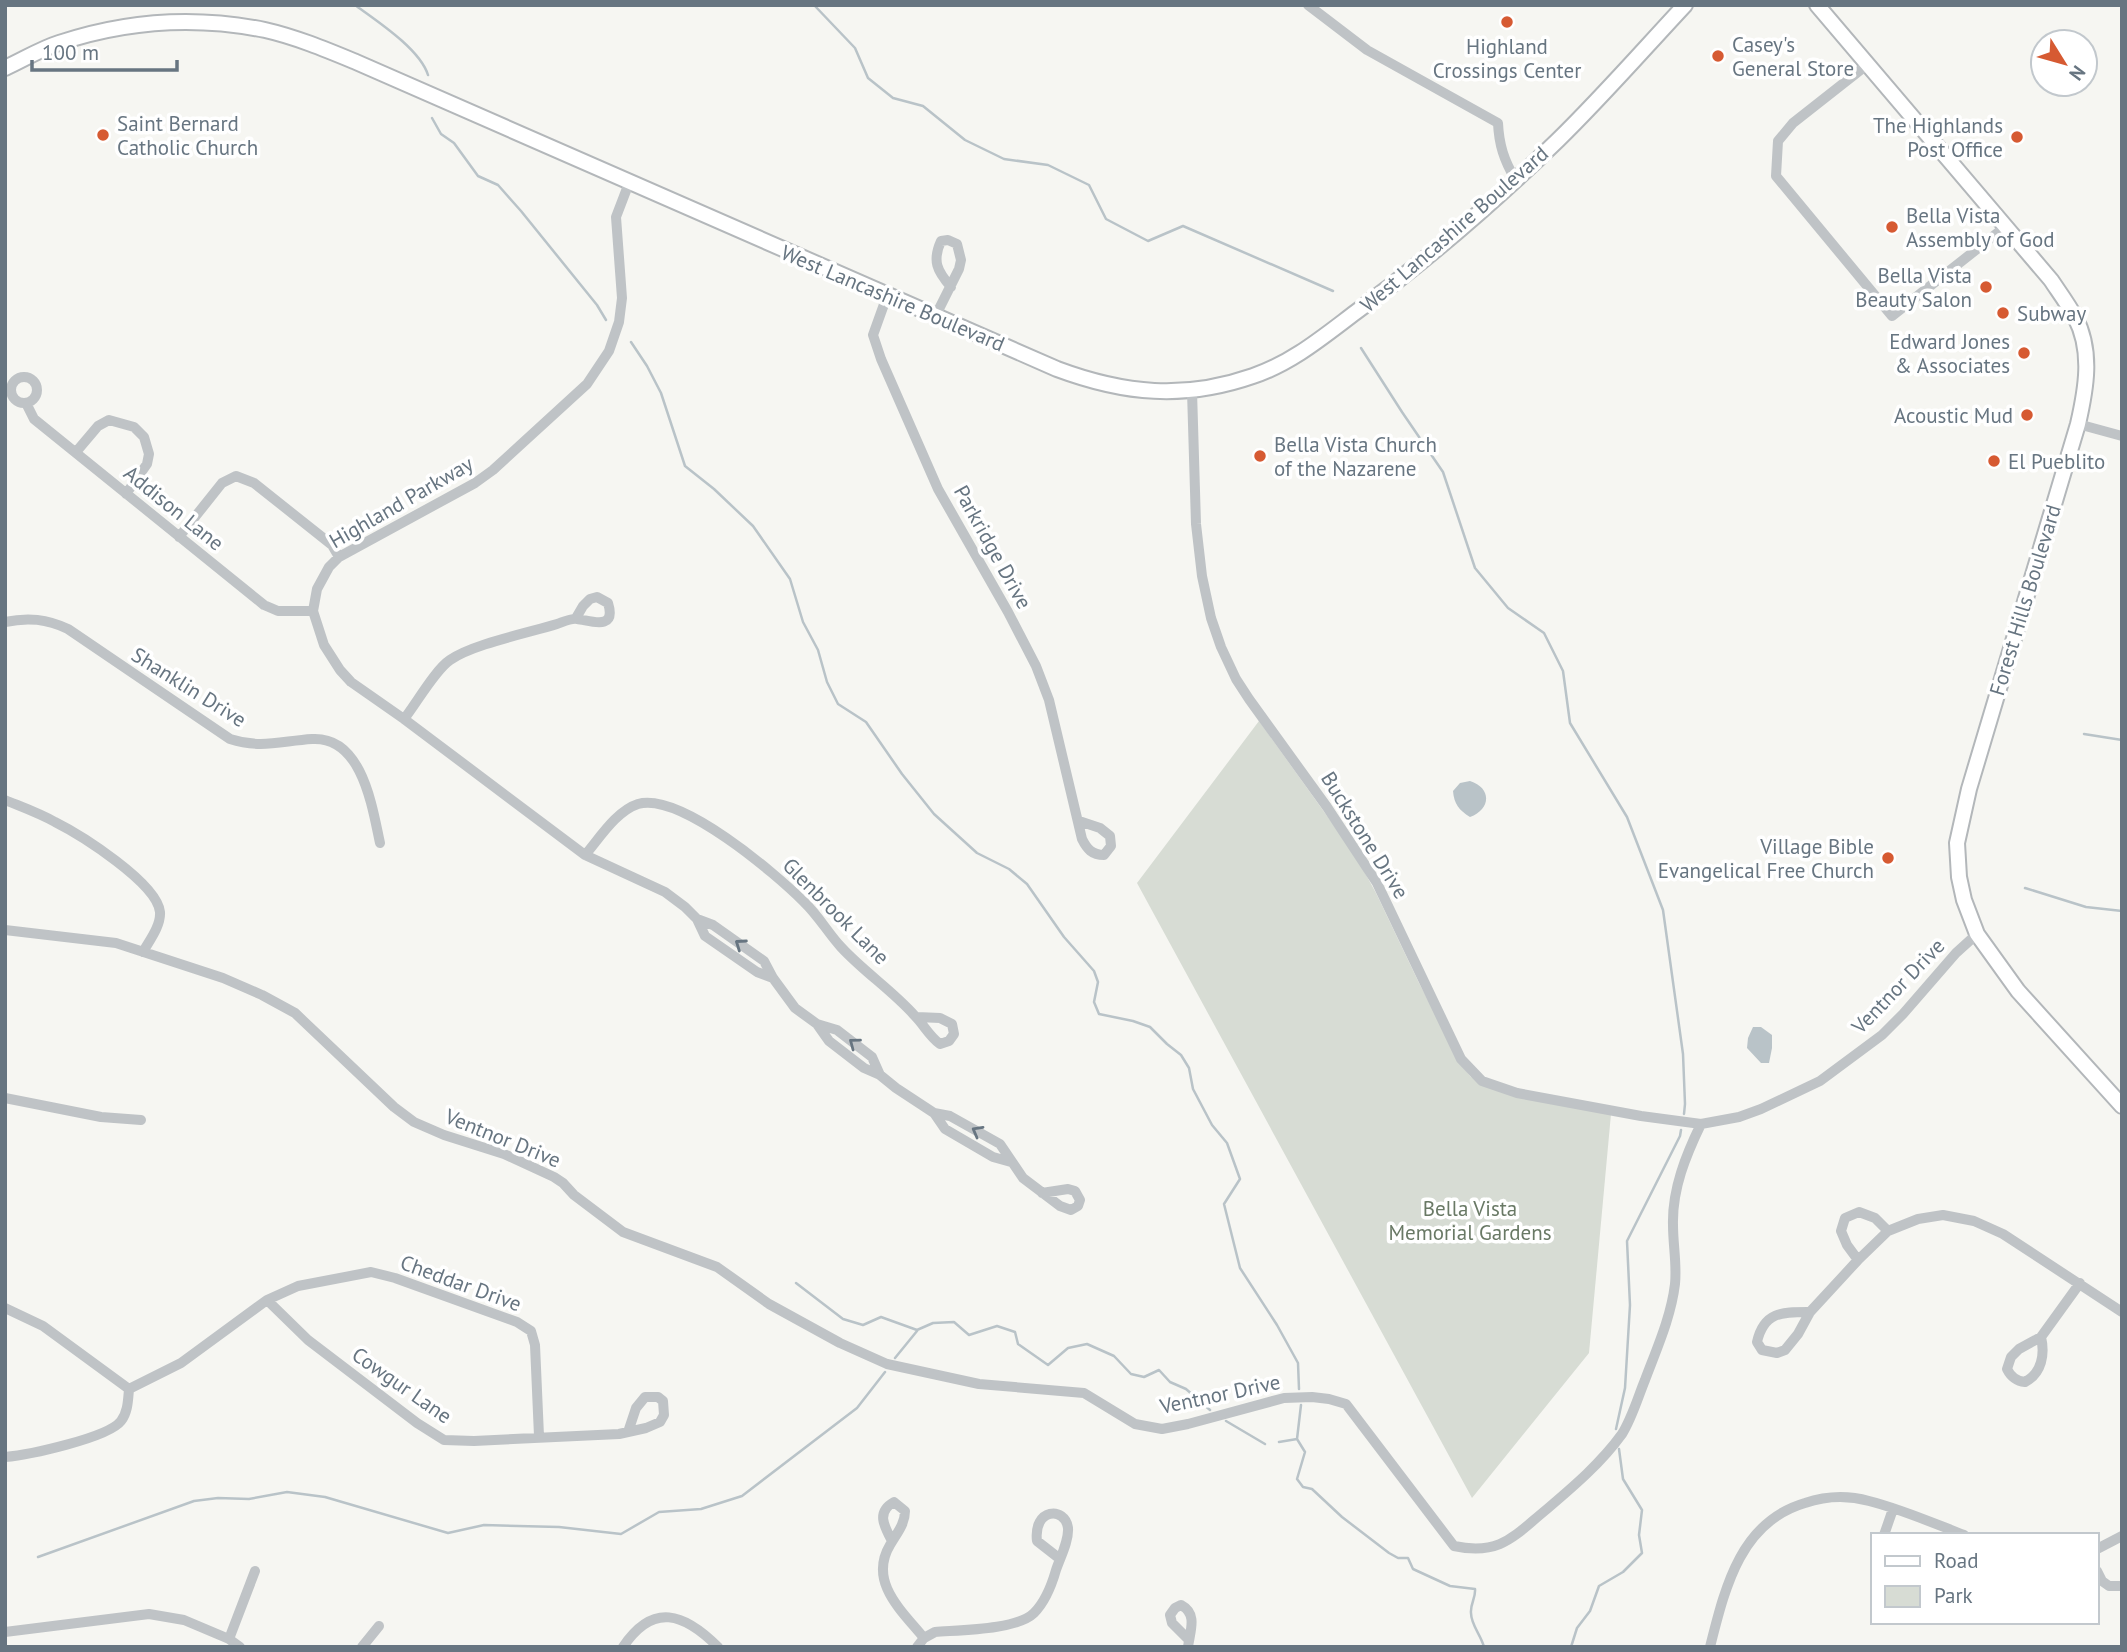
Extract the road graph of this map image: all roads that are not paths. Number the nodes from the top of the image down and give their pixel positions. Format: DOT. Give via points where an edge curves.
graph roads {
  1 [pos="1308,5"];
  2 [pos="1685,5"];
  3 [pos="1818,5"];
  4 [pos="1868,64"];
  5 [pos="5,68"];
  6 [pos="1515,179"];
  7 [pos="629,183"];
  8 [pos="2005,227"];
  9 [pos="951,287"];
  10 [pos="887,296"];
  11 [pos="935,317"];
  12 [pos="1192,391"];
  13 [pos="26,403"];
  14 [pos="2077,424"];
  15 [pos="2122,436"];
  16 [pos="76,453"];
  17 [pos="126,494"];
  18 [pos="179,537"];
  19 [pos="340,557"];
  20 [pos="313,611"];
  21 [pos="576,618"];
  22 [pos="5,622"];
  23 [pos="404,719"];
  24 [pos="5,800"];
  25 [pos="1079,821"];
  26 [pos="380,843"];
  27 [pos="585,855"];
  28 [pos="5,930"];
  29 [pos="1977,934"];
  30 [pos="143,952"];
  31 [pos="917,1017"];
  32 [pos="5,1098"];
  33 [pos="2122,1106"];
  34 [pos="141,1120"];
  35 [pos="1701,1124"];
  36 [pos="1042,1193"];
  37 [pos="1888,1231"];
  38 [pos="1858,1259"];
  39 [pos="2080,1283"];
  40 [pos="267,1300"];
  41 [pos="5,1308"];
  42 [pos="1810,1312"];
  43 [pos="2122,1312"];
  44 [pos="2041,1337"];
  45 [pos="129,1389"];
  46 [pos="628,1432"];
  47 [pos="539,1436"];
  48 [pos="5,1457"];
  49 [pos="1893,1509"];
  50 [pos="1931,1523"];
  51 [pos="1885,1533"];
  52 [pos="1927,1533"];
  53 [pos="1959,1533"];
  54 [pos="2122,1536"];
  55 [pos="892,1541"];
  56 [pos="2099,1548"];
  57 [pos="1060,1559"];
  58 [pos="254,1572"];
  59 [pos="2099,1575"];
  60 [pos="2122,1586"];
  61 [pos="379,1626"];
  62 [pos="5,1632"];
  63 [pos="229,1639"];
  64 [pos="921,1642"];
  65 [pos="240,1647"];
  66 [pos="362,1647"];
  67 [pos="623,1647"];
  68 [pos="718,1647"];
  69 [pos="1710,1647"];
  1 -- 6 [label="street" via="1367,50 1498,123 1504,161"];
  2 -- 6 [label="main road, West Lancashire Boulevard" via="1558,140"];
  3 -- 4 [label="main road, Forest Hills Boulevard"];
  4 -- 8 [label="main road, Forest Hills Boulevard"];
  4 -- 8 [label="street" via="1793,123 1778,141 1776,176 1892,316"];
  5 -- 7 [label="main road, West Lancashire Boulevard" via="56,44 108,29 213,22 266,30 356,62"];
  6 -- 12 [label="main road, West Lancashire Boulevard" via="1390,288 1284,364"];
  7 -- 10 [label="main road, West Lancashire Boulevard"];
  7 -- 19 [label="street, Highland Parkway" via="616,217 622,298 618,322 609,351 587,384 475,483"];
  8 -- 14 [label="main road, Forest Hills Boulevard" via="2051,279 2075,317 2087,370"];
  9 -- 11 [label="street"];
  10 -- 11 [label="main road, West Lancashire Boulevard"];
  10 -- 25 [label="street, Parkridge Drive" via="873,335 881,359 938,489 1036,667 1049,700"];
  11 -- 12 [label="main road, West Lancashire Boulevard" via="1091,381 1133,390"];
  12 -- 35 [label="street, Buckstone Drive" via="1196,524 1210,618 1221,647 1249,699 1377,883 1461,1059 1482,1081 1517,1093"];
  13 -- 16 [label="street, Addison Lane" via="34,419"];
  14 -- 15 [label="street"];
  14 -- 29 [label="main road, Forest Hills Boulevard" via="1957,843 1964,900"];
  16 -- 17 [label="street, Addison Lane"];
  16 -- 17 [label="street" via="98,426 109,420 134,427 144,437 149,454"];
  17 -- 18 [label="street, Addison Lane"];
  18 -- 19 [label="street" via="222,483 236,476 254,482 332,545"];
  18 -- 20 [label="street, Addison Lane" via="264,605 278,611"];
  19 -- 20 [label="street, Highland Parkway" via="317,589"];
  20 -- 23 [label="street" via="324,645 340,670"];
  21 -- 23 [label="street" via="449,660"];
  22 -- 26 [label="street, Shanklin Drive" via="45,620 68,629 230,740 258,746 312,739 334,742 346,752 366,785"];
  23 -- 27 [label="street"];
  24 -- 30 [label="street" via="74,832 153,896 159,919"];
  27 -- 31 [label="street, Glenbrook Lane" via="620,815 638,804 655,803 706,823 805,902 842,947"];
  27 -- 36 [label="street" via="665,892 697,919 764,961 796,1008 817,1024 829,1041 934,1113 945,1129 993,1157 1011,1162"];
  28 -- 30 [label="street, Ventnor Drive" via="116,943"];
  29 -- 33 [label="main road, Forest Hills Boulevard" via="2018,991"];
  29 -- 35 [label="street, Ventnor Drive" via="1896,1021 1846,1064 1761,1109"];
  30 -- 35 [label="street, Ventnor Drive" via="223,978 295,1013 414,1122 554,1177 623,1232 716,1267 769,1304 887,1364 979,1384 1084,1393 1135,1424 1163,1429 1284,1398 1312,1397 1346,1404 1454,1546 1473,1550 1499,1546 1523,1529 1603,1458 1624,1431 1670,1313 1676,1194 1683,1161"];
  32 -- 34 [label="street"];
  37 -- 38 [label="street"];
  37 -- 38 [label="street" via="1875,1218 1859,1212 1845,1217 1841,1231"];
  37 -- 39 [label="street" via="1943,1215 1974,1221"];
  38 -- 42 [label="street"];
  39 -- 43 [label="street"];
  39 -- 44 [label="street"];
  40 -- 45 [label="street, Cheddar Drive" via="181,1363"];
  40 -- 47 [label="street, Cowgur Lane" via="308,1340 444,1440"];
  40 -- 47 [label="street, Cheddar Drive" via="298,1286 370,1272 517,1322 531,1331 535,1345"];
  41 -- 45 [label="street" via="43,1326"];
  42 -- 42 [label="street" via="1786,1350 1762,1350 1757,1342 1759,1331 1772,1316"];
  45 -- 48 [label="street" via="127,1410 111,1430"];
  46 -- 47 [label="street"];
  49 -- 50 [label="street"];
  49 -- 51 [label="street"];
  49 -- 69 [label="street" via="1837,1496 1799,1504 1765,1523 1734,1569"];
  50 -- 52 [label="street"];
  50 -- 53 [label="street"];
  54 -- 56 [label="street"];
  55 -- 64 [label="street" via="882,1557 884,1581"];
  57 -- 64 [label="street" via="1046,1597 1034,1614 1014,1624 934,1632"];
  58 -- 63 [label="street"];
  59 -- 60 [label="street" via="2109,1587"];
  61 -- 66 [label="street"];
  62 -- 63 [label="street" via="149,1614 184,1620"];
  63 -- 65 [label="street"];
  67 -- 68 [label="street" via="633,1632 652,1618 679,1619"];
}
